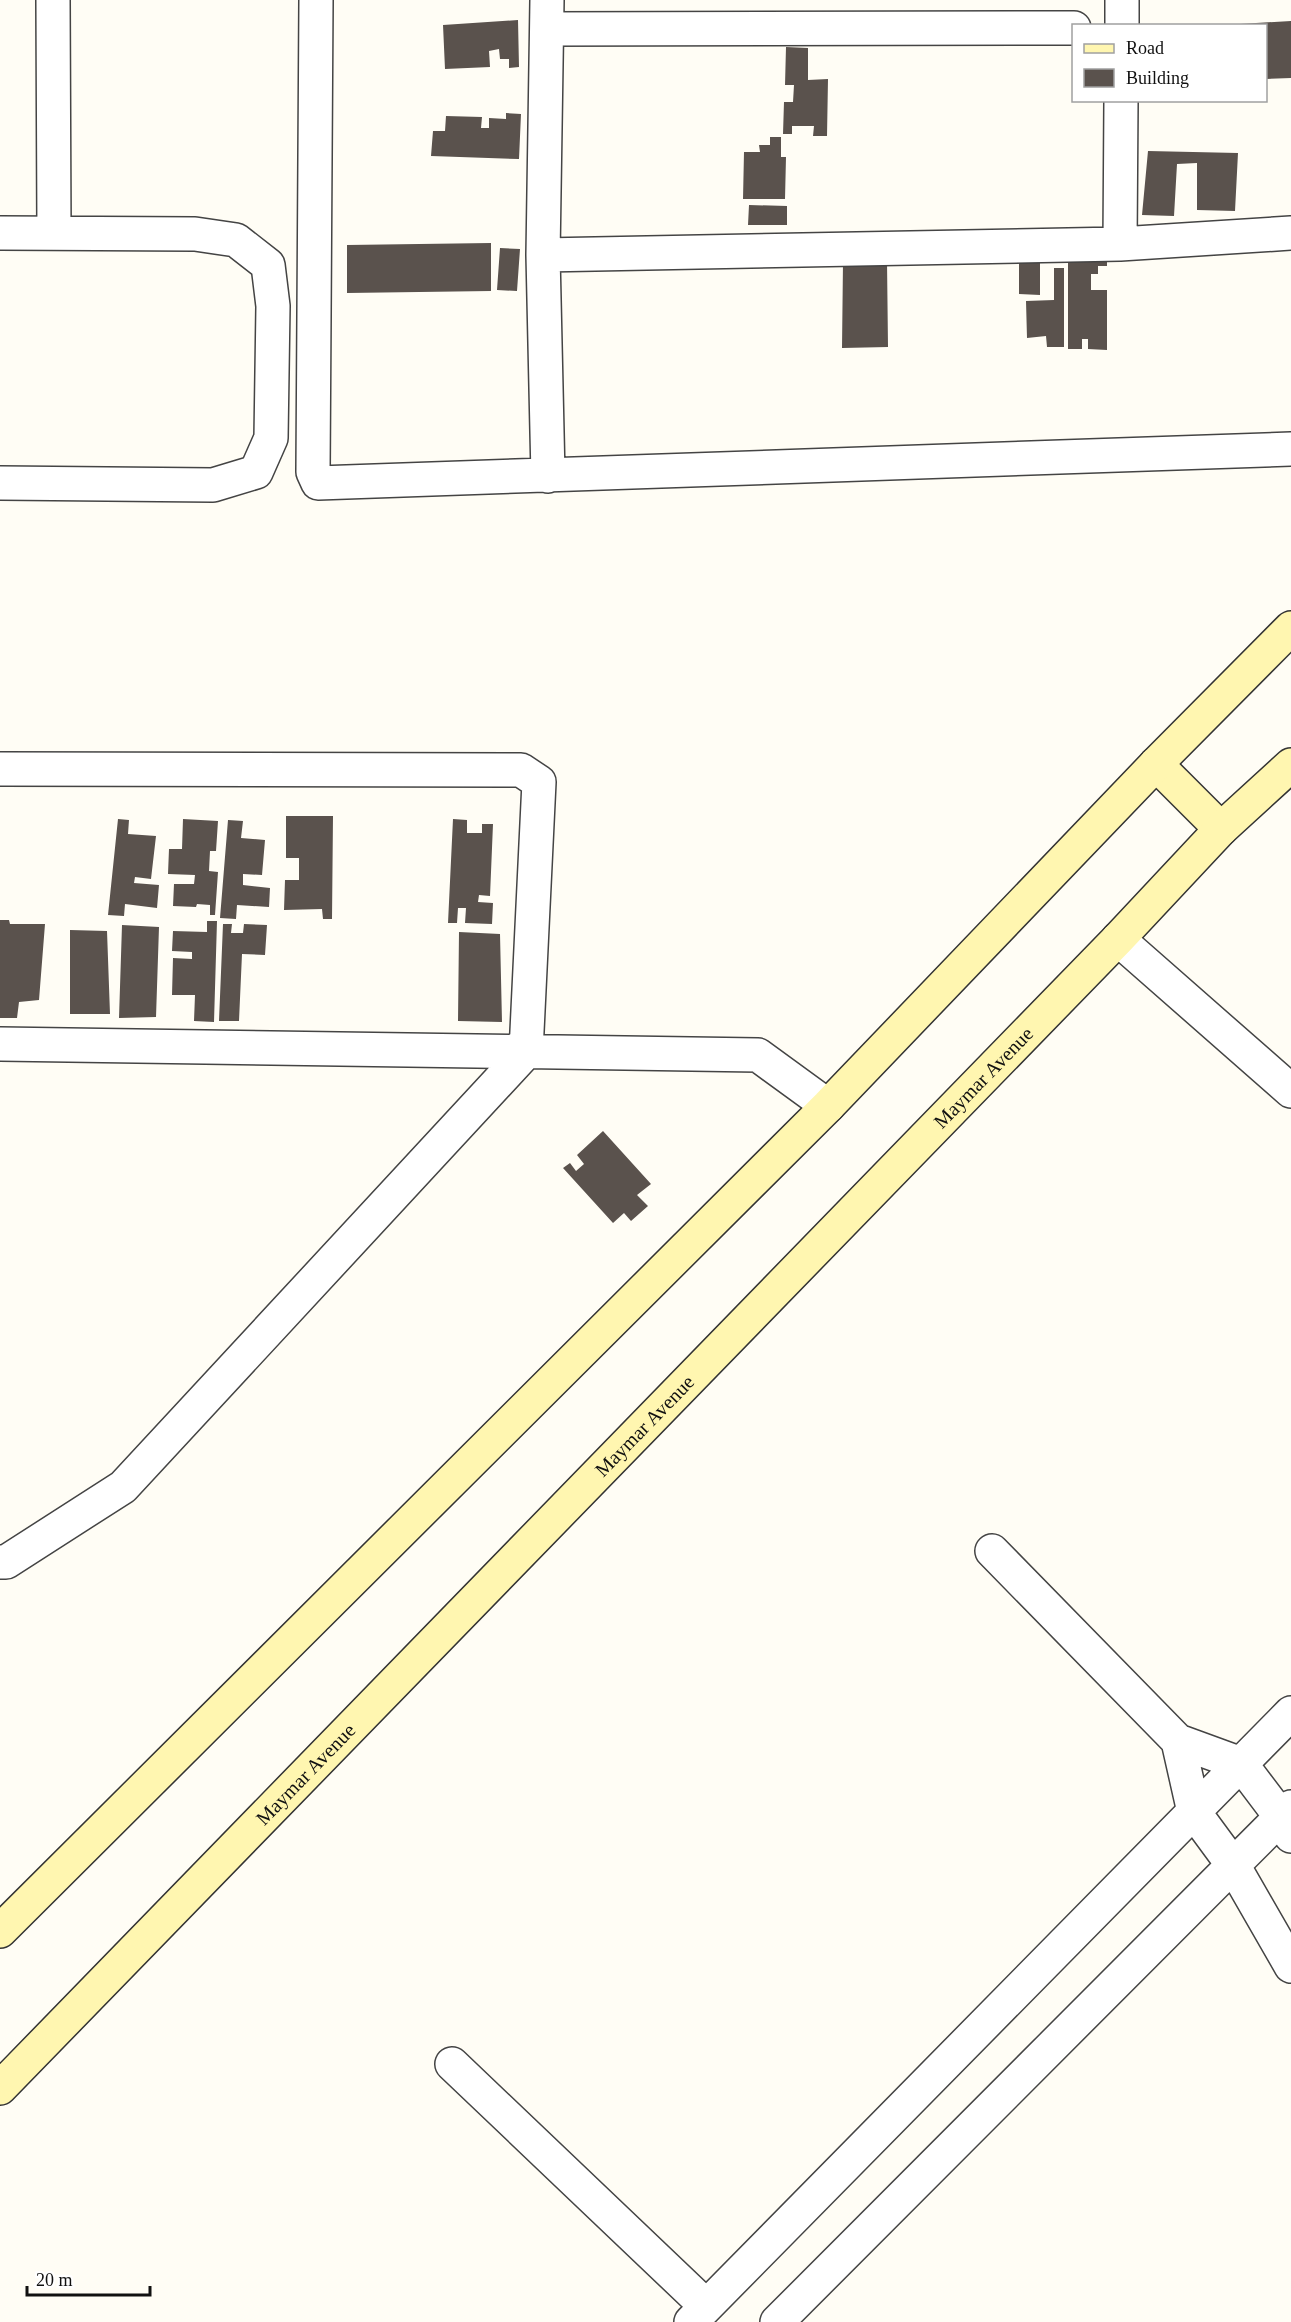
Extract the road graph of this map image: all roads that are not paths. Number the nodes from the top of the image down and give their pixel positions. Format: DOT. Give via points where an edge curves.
graph roads {
  1 [pos="53,0"];
  2 [pos="316,0"];
  3 [pos="1122,0"];
  4 [pos="547,14"];
  5 [pos="1122,24"];
  6 [pos="1072,28"];
  7 [pos="1121,102"];
  8 [pos="0,233"];
  9 [pos="54,233"];
  10 [pos="1291,233"];
  11 [pos="1120,244"];
  12 [pos="543,255"];
  13 [pos="1291,448"];
  14 [pos="548,476"];
  15 [pos="0,483"];
  16 [pos="1291,628"];
  17 [pos="1156,765"];
  18 [pos="1291,765"];
  19 [pos="0,768"];
  20 [pos="1221,829"];
  21 [pos="1118,939"];
  22 [pos="0,1044"];
  23 [pos="526,1052"];
  24 [pos="1291,1091"];
  25 [pos="828,1106"];
  26 [pos="992,1551"];
  27 [pos="0,1562"];
  28 [pos="1291,1713"];
  29 [pos="1178,1741"];
  30 [pos="1241,1764"];
  31 [pos="1194,1812"];
  32 [pos="1288,1820"];
  33 [pos="1233,1865"];
  34 [pos="0,1931"];
  35 [pos="1291,1966"];
  36 [pos="452,2064"];
  37 [pos="0,2088"];
  38 [pos="699,2314"];
  39 [pos="777,2322"];
  1 -- 9 [label="street"];
  2 -- 14 [label="street" via="313,472 318,483"];
  3 -- 5 [label="street"];
  4 -- 6 [label="street"];
  4 -- 12 [label="street"];
  7 -- 11 [label="street"];
  8 -- 9 [label="street"];
  9 -- 15 [label="street" via="195,234 236,240 268,265 273,306 271,438 256,472 213,486"];
  10 -- 11 [label="street"];
  11 -- 12 [label="street"];
  12 -- 14 [label="street"];
  13 -- 14 [label="street"];
  16 -- 17 [label="main road"];
  17 -- 20 [label="main road"];
  17 -- 25 [label="main road"];
  18 -- 20 [label="main road, Maymar Avenue"];
  19 -- 23 [label="street" via="521,770 539,782"];
  20 -- 21 [label="main road, Maymar Avenue"];
  21 -- 24 [label="street"];
  21 -- 37 [label="main road, Maymar Avenue"];
  22 -- 23 [label="street"];
  23 -- 25 [label="street" via="758,1055"];
  23 -- 27 [label="street" via="123,1487 6,1562"];
  25 -- 34 [label="main road"];
  26 -- 29 [label="street"];
  28 -- 30 [label="street"];
  29 -- 30 [label="street"];
  29 -- 31 [label="street"];
  30 -- 31 [label="street"];
  30 -- 32 [label="street"];
  31 -- 33 [label="street"];
  31 -- 38 [label="street"];
  32 -- 33 [label="street"];
  33 -- 35 [label="street"];
  33 -- 39 [label="street"];
  36 -- 38 [label="street"];
}
